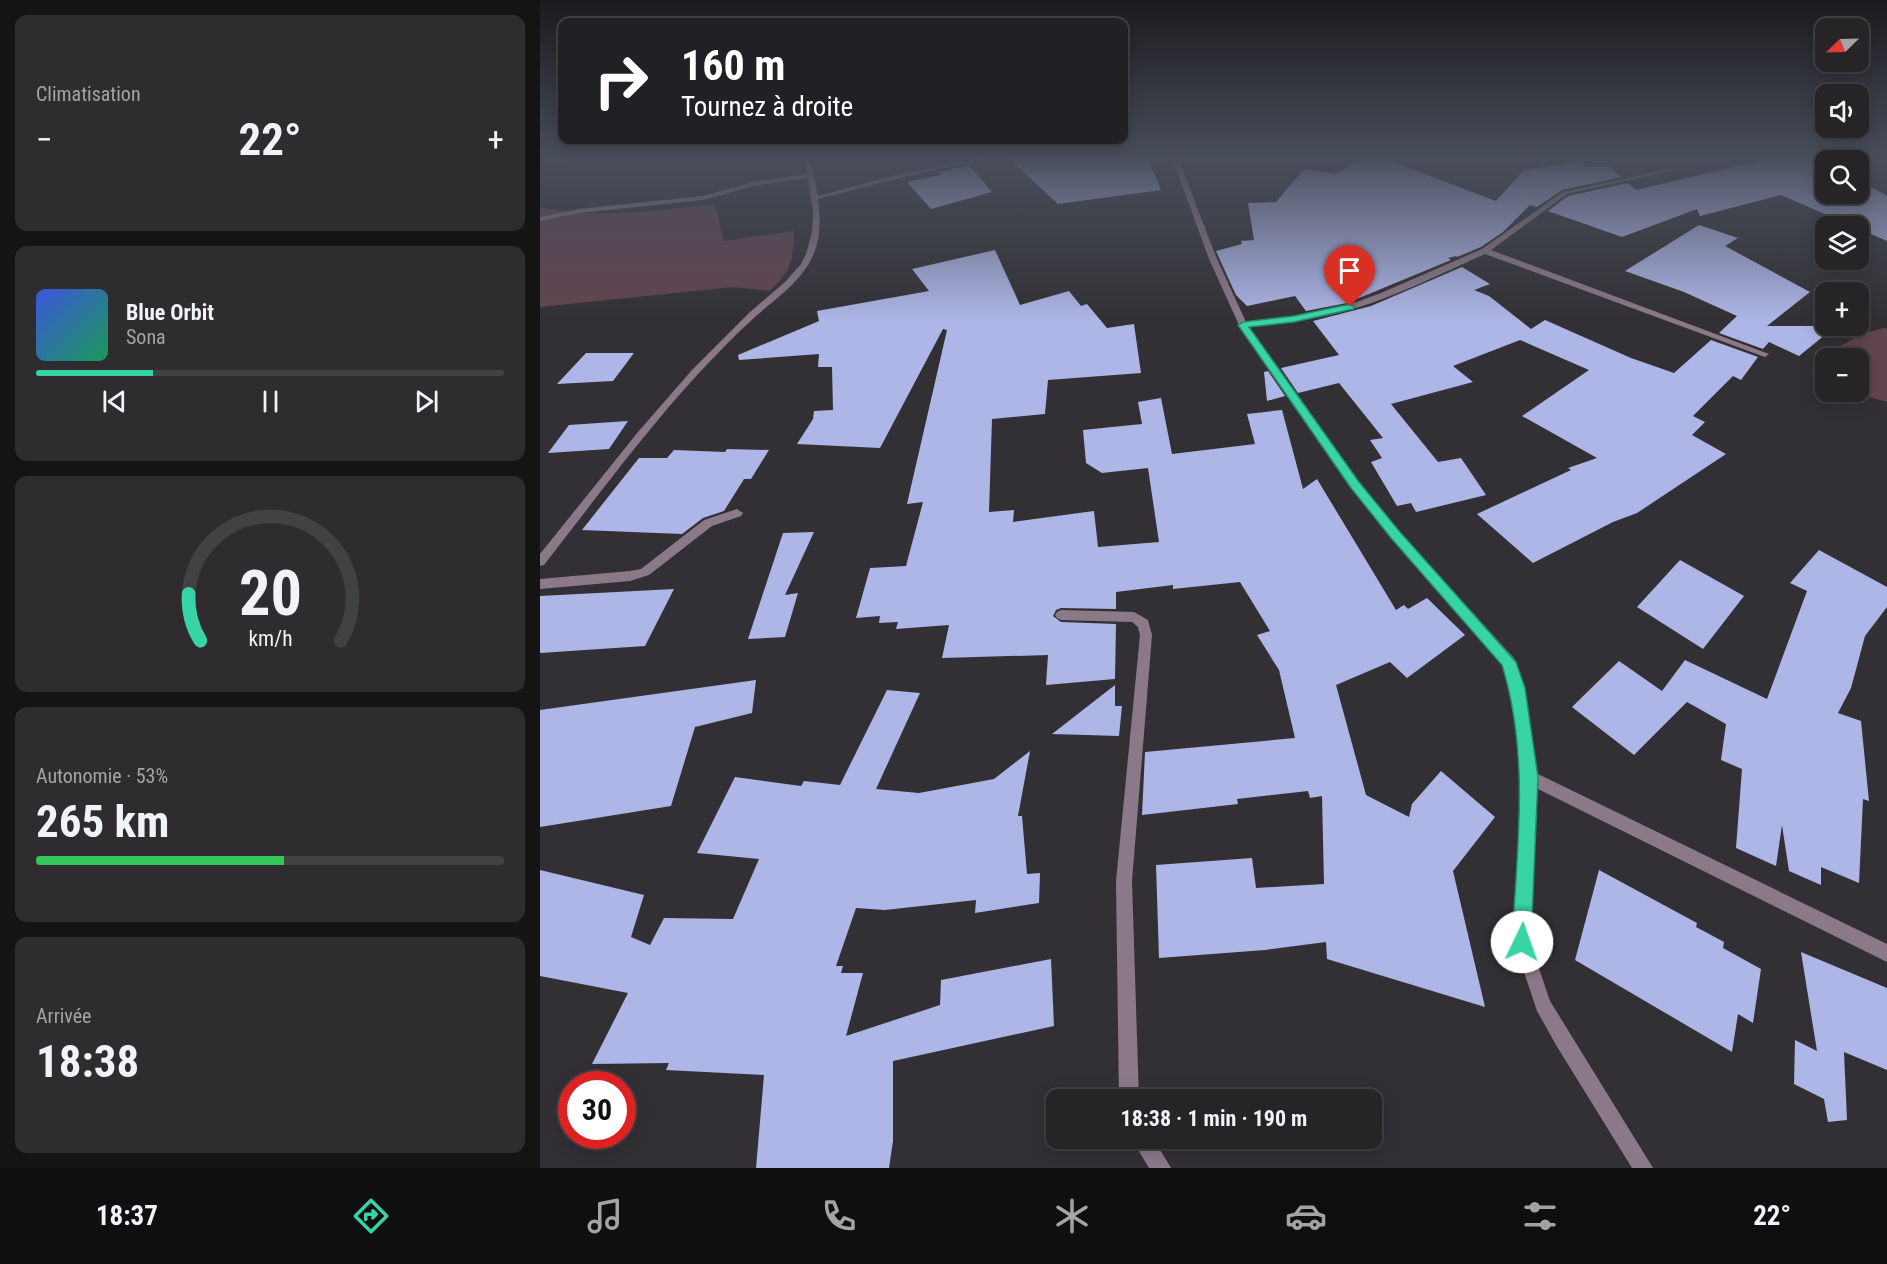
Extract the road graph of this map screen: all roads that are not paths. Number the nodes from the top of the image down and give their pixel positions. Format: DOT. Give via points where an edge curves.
graph roads {
  1 [pos="572,213"];
  2 [pos="815,213"];
  3 [pos="1196,213"];
  4 [pos="1538,213"];
  5 [pos="540,219"];
  6 [pos="1485,251"];
  7 [pos="1243,325"];
  8 [pos="1765,354"];
  9 [pos="737,513"];
  10 [pos="540,562"];
  11 [pos="540,584"];
  12 [pos="1061,615"];
  13 [pos="1530,777"];
  14 [pos="1887,953"];
  15 [pos="1129,1089"];
  16 [pos="1148,1149"];
  17 [pos="1161,1168"];
  18 [pos="1643,1168"];
  1 -- 5 [label="street"];
  2 -- 10 [label="street" via="814,243 802,269 713,351"];
  3 -- 7 [label="street"];
  4 -- 6 [label="street"];
  6 -- 7 [label="street" via="1350,307"];
  6 -- 8 [label="street"];
  7 -- 13 [label="street" via="1395,535 1509,662 1517,688"];
  9 -- 11 [label="street" via="702,527 645,572"];
  12 -- 15 [label="street" via="1134,617 1144,624 1146,635 1124,881"];
  13 -- 14 [label="street"];
  13 -- 18 [label="street" via="1522,942 1544,1005 1562,1039"];
  16 -- 17 [label="street"];
}
